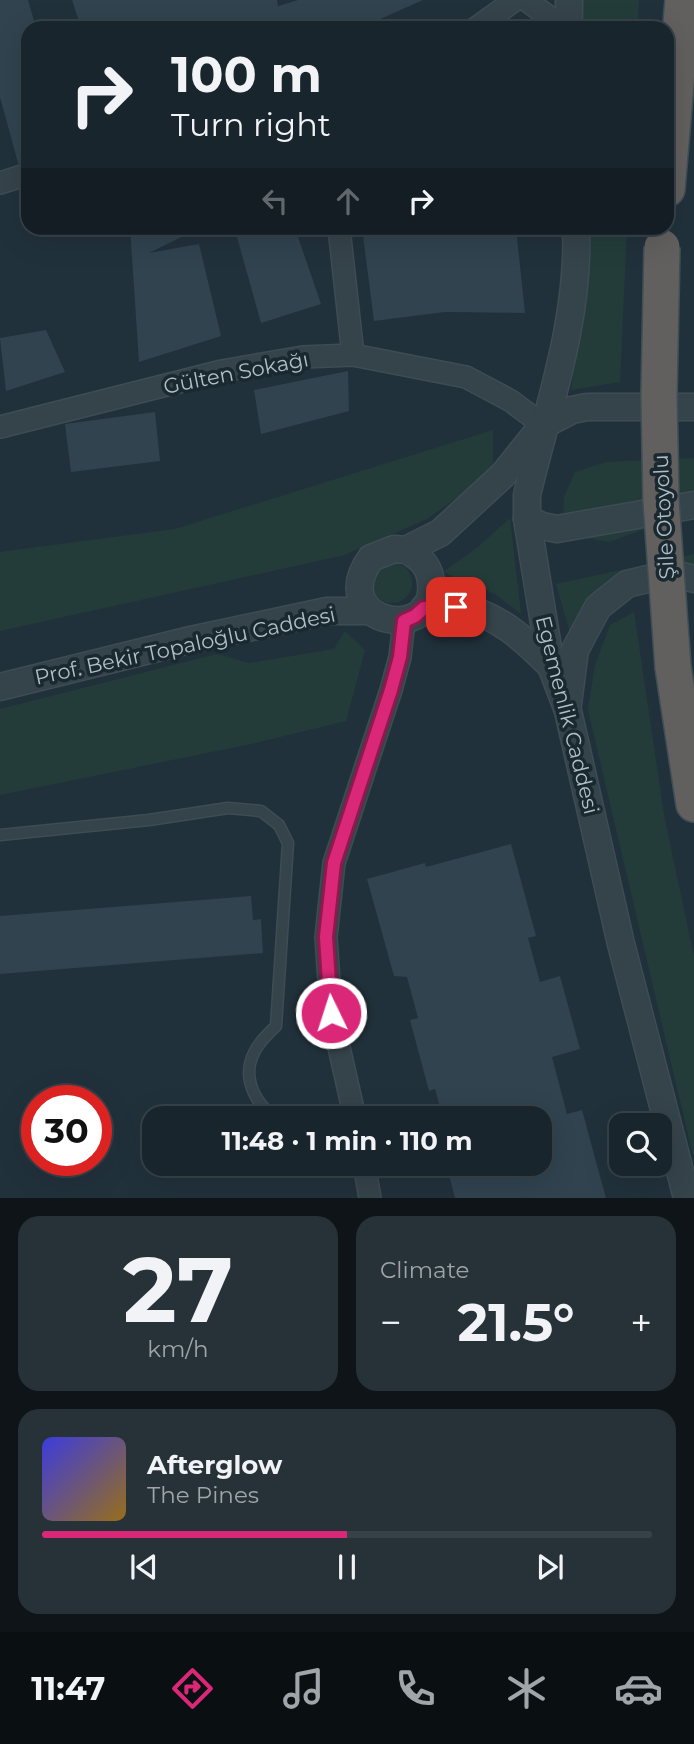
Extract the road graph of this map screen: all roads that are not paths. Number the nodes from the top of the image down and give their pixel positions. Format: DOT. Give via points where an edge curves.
graph roads {
  1 [pos="515,0"];
  2 [pos="526,0"];
  3 [pos="569,0"];
  4 [pos="665,0"];
  5 [pos="683,0"];
  6 [pos="486,21"];
  7 [pos="556,21"];
  8 [pos="567,21"];
  9 [pos="664,21"];
  10 [pos="674,106"];
  11 [pos="21,176"];
  12 [pos="0,183"];
  13 [pos="341,235"];
  14 [pos="576,235"];
  15 [pos="662,235"];
  16 [pos="353,355"];
  17 [pos="694,407"];
  18 [pos="543,425"];
  19 [pos="0,427"];
  20 [pos="694,505"];
  21 [pos="527,519"];
  22 [pos="406,550"];
  23 [pos="694,579"];
  24 [pos="370,611"];
  25 [pos="414,615"];
  26 [pos="551,666"];
  27 [pos="0,687"];
  28 [pos="568,711"];
  29 [pos="694,804"];
  30 [pos="0,835"];
  31 [pos="262,1106"];
  32 [pos="352,1106"];
  33 [pos="366,1176"];
  34 [pos="370,1198"];
  35 [pos="687,1198"];
  1 -- 6 [label="street"];
  2 -- 7 [label="street"];
  3 -- 8 [label="street"];
  4 -- 9 [label="highway"];
  5 -- 10 [label="highway"];
  11 -- 12 [label="street"];
  13 -- 16 [label="street"];
  14 -- 18 [label="street, Egemenlik Caddesi" via="565,349"];
  15 -- 29 [label="highway, Şile Otoyolu, bridge" via="662,501 673,667"];
  16 -- 18 [label="street, Gülten Sokağı" via="466,377"];
  16 -- 19 [label="street, Gülten Sokağı" via="303,357 222,371"];
  17 -- 18 [label="street" via="587,407"];
  18 -- 21 [label="street, Egemenlik Caddesi" via="527,495"];
  18 -- 22 [label="street" via="502,475 449,525"];
  20 -- 21 [label="street" via="557,529"];
  21 -- 26 [label="street, Egemenlik Caddesi"];
  22 -- 24 [label="street" via="394,549 371,558 360,579 363,602"];
  22 -- 25 [label="street" via="425,564 432,587"];
  23 -- 28 [label="street" via="682,576 627,584 598,607 575,650"];
  24 -- 25 [label="street" via="392,621"];
  24 -- 27 [label="street, Prof. Bekir Topaloğlu Caddesi" via="327,611"];
  25 -- 26 [label="street" via="456,607 488,615 519,635"];
  25 -- 32 [label="street" via="334,863 326,937 331,1013"];
  26 -- 28 [label="street, Egemenlik Caddesi"];
  28 -- 35 [label="street, Egemenlik Caddesi" via="621,944"];
  30 -- 31 [label="lane" via="228,808 261,811 279,825 288,843 276,1026 251,1058 249,1078"];
  33 -- 34 [label="street"];
}
